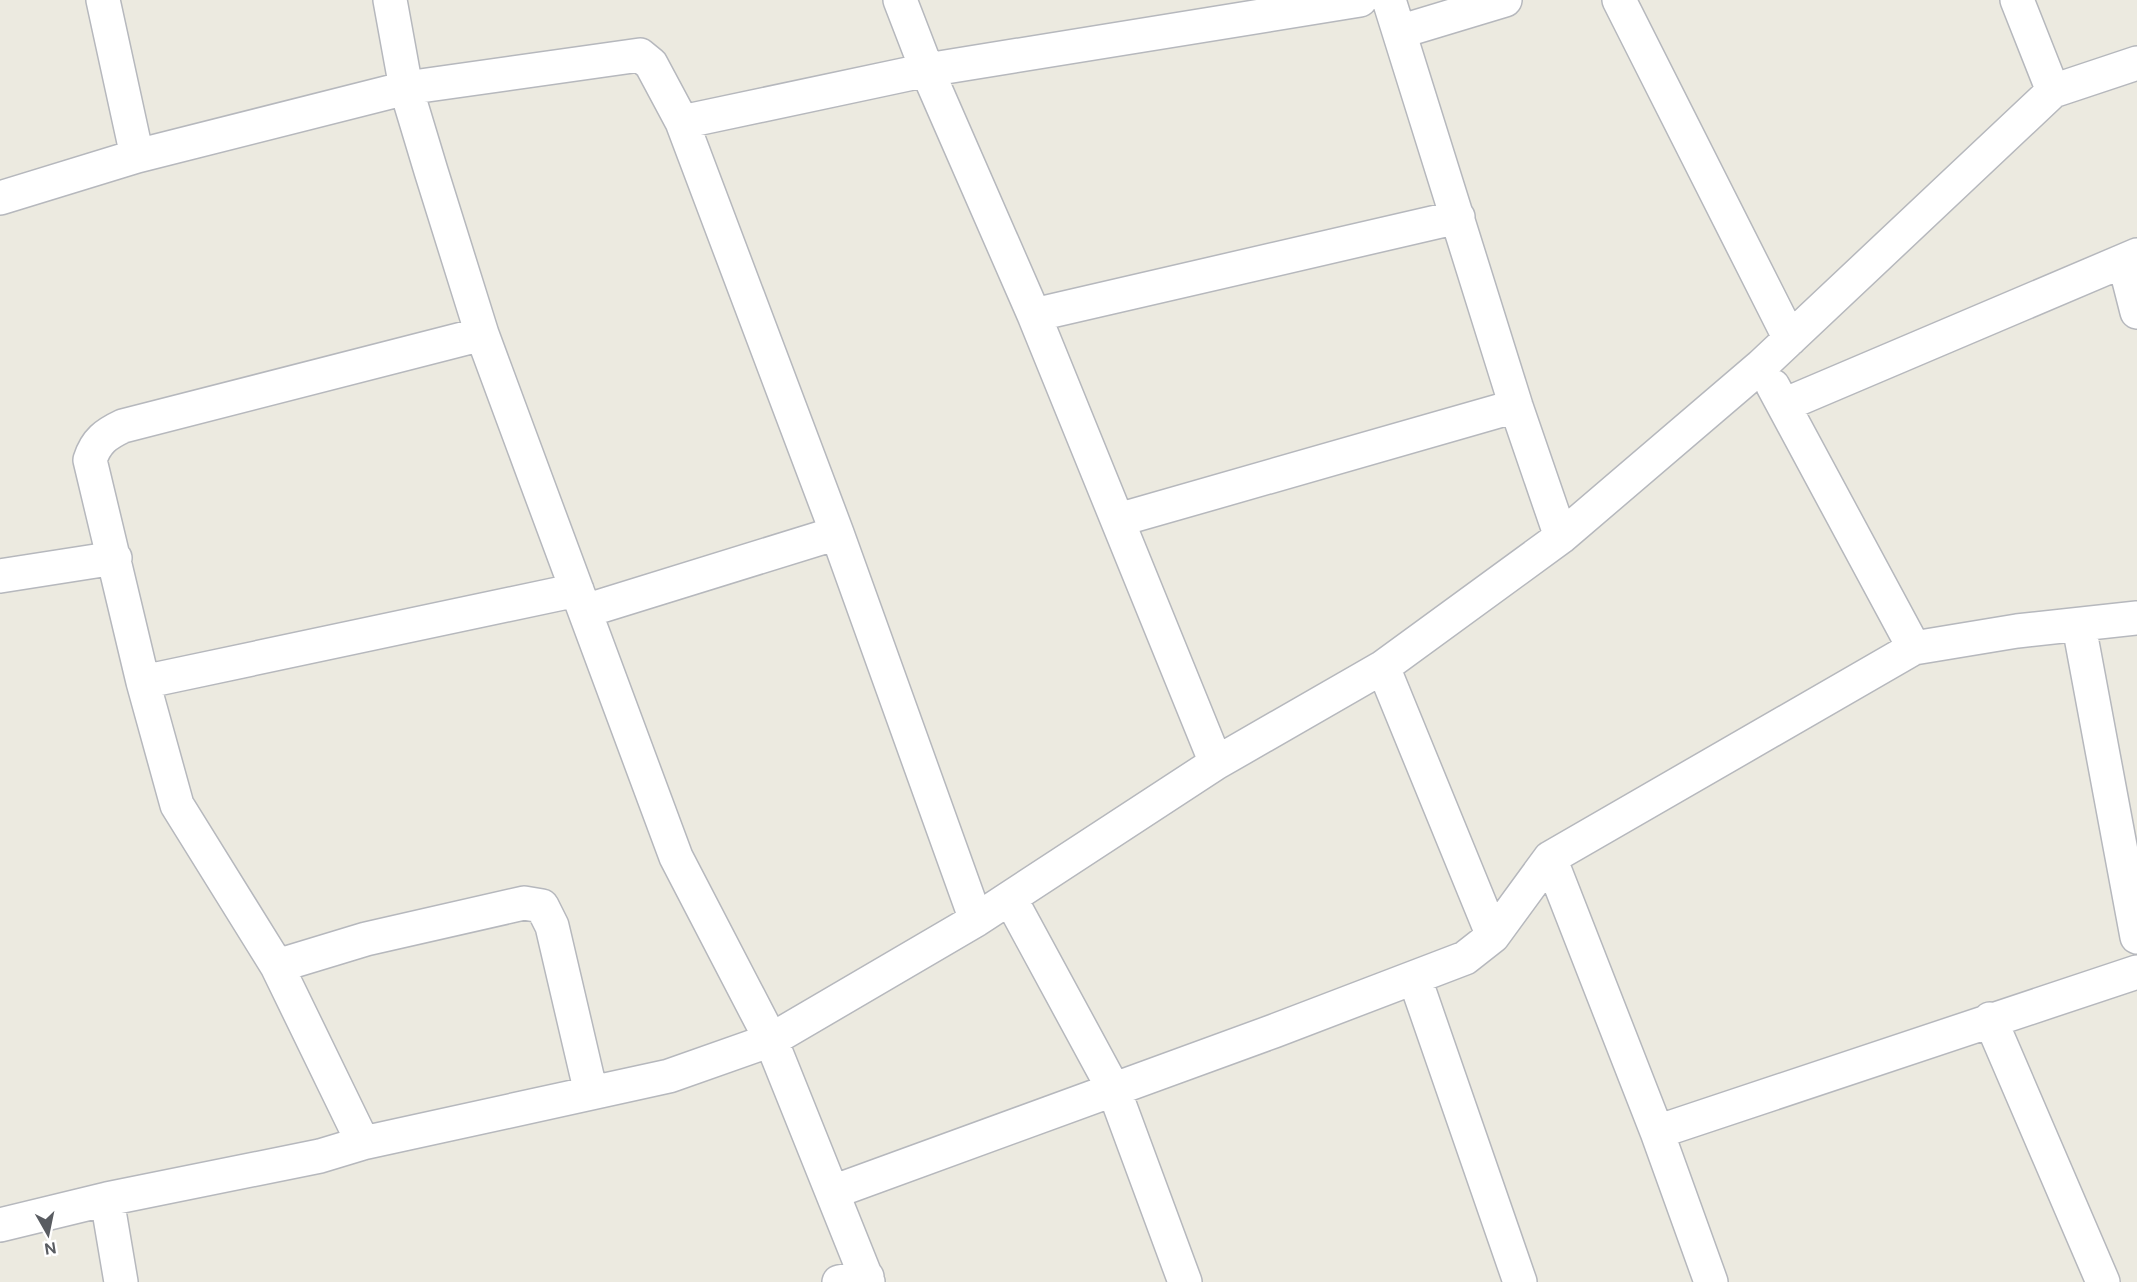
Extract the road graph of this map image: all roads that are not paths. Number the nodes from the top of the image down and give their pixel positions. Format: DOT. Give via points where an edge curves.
graph roads {
  1 [pos="102,0"];
  2 [pos="390,0"];
  3 [pos="900,0"];
  4 [pos="1360,0"];
  5 [pos="1389,0"];
  6 [pos="1505,0"];
  7 [pos="1619,0"];
  8 [pos="2017,0"];
  9 [pos="1399,32"];
  10 [pos="2137,63"];
  11 [pos="927,70"];
  12 [pos="406,88"];
  13 [pos="2053,91"];
  14 [pos="682,122"];
  15 [pos="137,156"];
  16 [pos="0,198"];
  17 [pos="1458,217"];
  18 [pos="2130,258"];
  19 [pos="2137,312"];
  20 [pos="1034,315"];
  21 [pos="482,334"];
  22 [pos="1790,339"];
  23 [pos="1761,366"];
  24 [pos="1784,405"];
  25 [pos="1516,406"];
  26 [pos="1118,520"];
  27 [pos="837,533"];
  28 [pos="1561,537"];
  29 [pos="115,558"];
  30 [pos="0,576"];
  31 [pos="581,601"];
  32 [pos="2137,618"];
  33 [pos="2079,626"];
  34 [pos="1914,648"];
  35 [pos="1383,667"];
  36 [pos="143,682"];
  37 [pos="1216,764"];
  38 [pos="1550,858"];
  39 [pos="1010,898"];
  40 [pos="976,920"];
  41 [pos="1493,936"];
  42 [pos="2137,937"];
  43 [pos="277,966"];
  44 [pos="2137,972"];
  45 [pos="1414,979"];
  46 [pos="1990,1018"];
  47 [pos="771,1040"];
  48 [pos="1114,1090"];
  49 [pos="591,1093"];
  50 [pos="1658,1132"];
  51 [pos="363,1143"];
  52 [pos="833,1191"];
  53 [pos="107,1199"];
  54 [pos="0,1226"];
  55 [pos="858,1280"];
  56 [pos="121,1282"];
  57 [pos="1185,1282"];
  58 [pos="1520,1282"];
  59 [pos="1711,1282"];
  60 [pos="2103,1282"];
  1 -- 15 [label="street"];
  2 -- 12 [label="street"];
  3 -- 11 [label="street"];
  4 -- 11 [label="street"];
  5 -- 9 [label="street"];
  6 -- 9 [label="street"];
  7 -- 22 [label="street"];
  8 -- 13 [label="street"];
  9 -- 17 [label="street"];
  10 -- 13 [label="street"];
  11 -- 14 [label="street"];
  11 -- 20 [label="street"];
  12 -- 14 [label="street" via="640,54 651,64"];
  12 -- 15 [label="street"];
  12 -- 21 [label="street"];
  13 -- 22 [label="street"];
  14 -- 27 [label="street"];
  15 -- 16 [label="street"];
  17 -- 20 [label="street"];
  17 -- 25 [label="street"];
  18 -- 19 [label="street"];
  18 -- 24 [label="street"];
  20 -- 26 [label="street"];
  21 -- 29 [label="street" via="123,426 105,434 94,447 90,460"];
  21 -- 31 [label="street"];
  22 -- 23 [label="street"];
  23 -- 24 [label="street"];
  23 -- 28 [label="street"];
  24 -- 34 [label="street"];
  25 -- 26 [label="street"];
  25 -- 28 [label="street"];
  26 -- 37 [label="street"];
  27 -- 31 [label="street"];
  27 -- 40 [label="street"];
  28 -- 35 [label="street"];
  29 -- 30 [label="street"];
  29 -- 36 [label="street"];
  31 -- 36 [label="street"];
  31 -- 47 [label="street" via="676,858"];
  32 -- 33 [label="street"];
  33 -- 34 [label="street" via="2017,631"];
  33 -- 42 [label="street"];
  34 -- 38 [label="street"];
  35 -- 37 [label="street"];
  35 -- 41 [label="street"];
  36 -- 43 [label="street" via="177,805"];
  37 -- 39 [label="street"];
  38 -- 41 [label="street"];
  38 -- 50 [label="street"];
  39 -- 40 [label="street"];
  39 -- 48 [label="street"];
  40 -- 47 [label="street"];
  41 -- 45 [label="street" via="1465,958"];
  43 -- 49 [label="street" via="366,939 524,903 542,906 552,926"];
  43 -- 51 [label="street"];
  44 -- 46 [label="street"];
  45 -- 48 [label="street"];
  45 -- 58 [label="street"];
  46 -- 50 [label="street"];
  46 -- 60 [label="street"];
  47 -- 49 [label="street" via="669,1076"];
  47 -- 52 [label="street"];
  48 -- 52 [label="street"];
  48 -- 57 [label="street"];
  49 -- 51 [label="street"];
  50 -- 59 [label="street"];
  51 -- 53 [label="street" via="320,1156"];
  52 -- 55 [label="street"];
  53 -- 54 [label="street"];
  53 -- 56 [label="street"];
}
